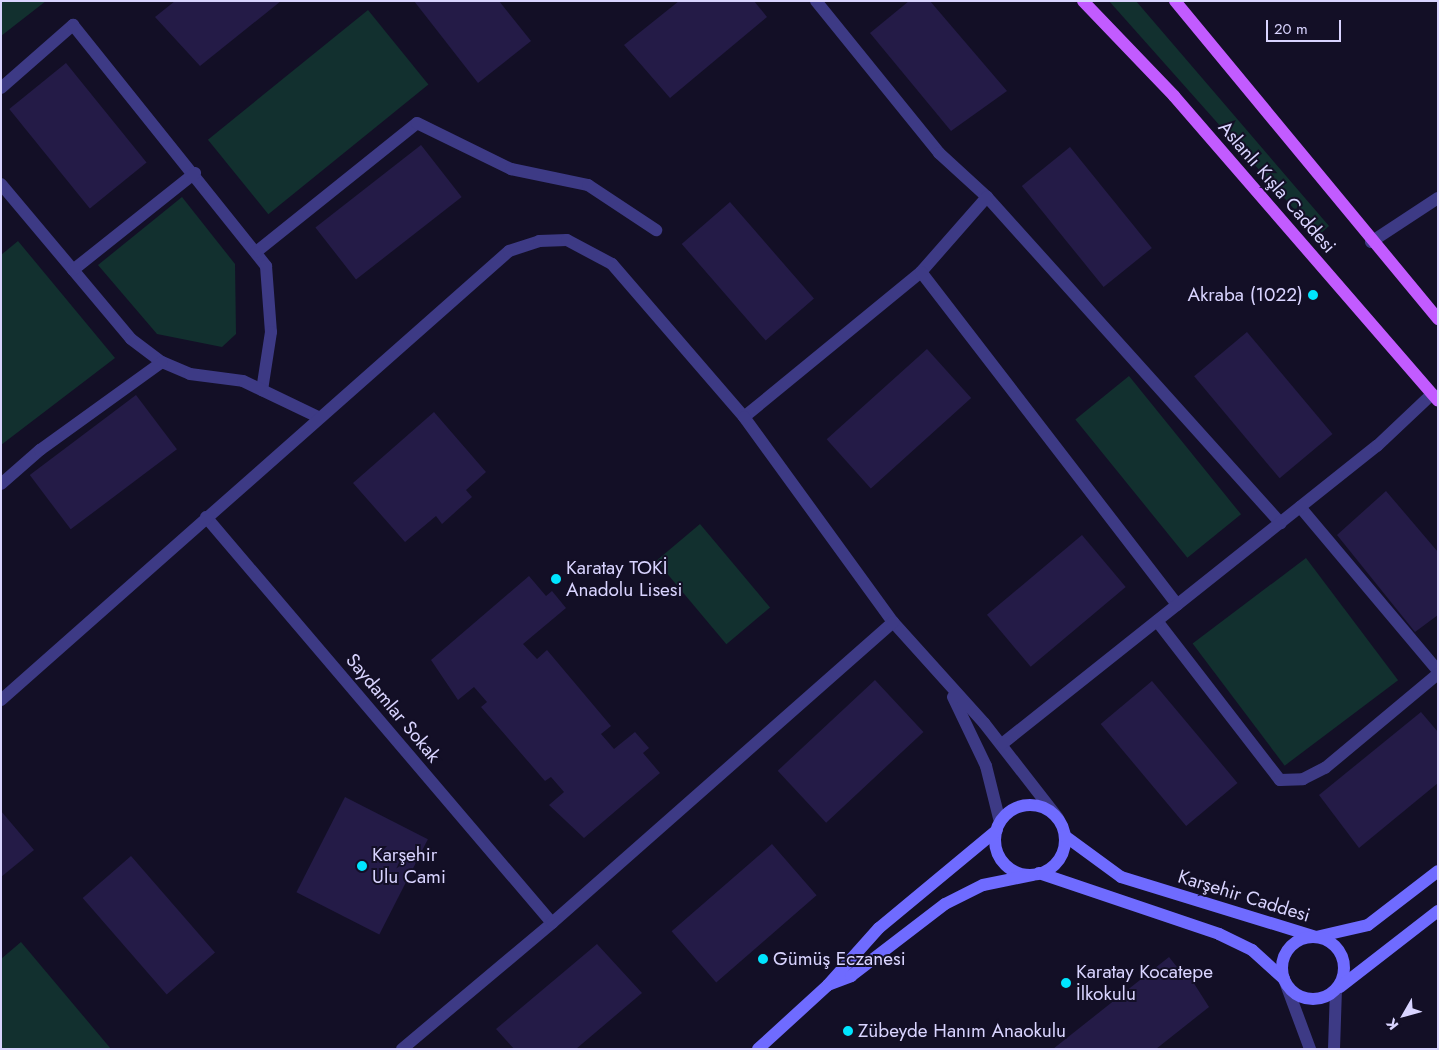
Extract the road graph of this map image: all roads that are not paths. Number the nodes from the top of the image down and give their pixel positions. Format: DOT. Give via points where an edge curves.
graph roads {
  1 [pos="816,1"];
  2 [pos="1083,1"];
  3 [pos="1175,1"];
  4 [pos="1,88"];
  5 [pos="195,173"];
  6 [pos="1,184"];
  7 [pos="987,197"];
  8 [pos="1438,198"];
  9 [pos="656,230"];
  10 [pos="1372,242"];
  11 [pos="256,252"];
  12 [pos="72,270"];
  13 [pos="921,272"];
  14 [pos="1438,319"];
  15 [pos="162,362"];
  16 [pos="262,390"];
  17 [pos="1435,398"];
  18 [pos="318,417"];
  19 [pos="744,417"];
  20 [pos="1,484"];
  21 [pos="1300,508"];
  22 [pos="206,517"];
  23 [pos="1281,523"];
  24 [pos="1177,605"];
  25 [pos="1157,621"];
  26 [pos="892,622"];
  27 [pos="1438,672"];
  28 [pos="945,684"];
  29 [pos="1,700"];
  30 [pos="1002,744"];
  31 [pos="1058,818"];
  32 [pos="998,826"];
  33 [pos="1065,836"];
  34 [pos="1438,871"];
  35 [pos="1036,874"];
  36 [pos="1438,911"];
  37 [pos="552,924"];
  38 [pos="1316,937"];
  39 [pos="1284,979"];
  40 [pos="828,985"];
  41 [pos="1336,990"];
  42 [pos="402,1049"];
  43 [pos="758,1049"];
  44 [pos="1310,1049"];
  45 [pos="1334,1049"];
  1 -- 7 [label="street" via="939,153"];
  2 -- 17 [label="main road, Aslanlı Kışla Caddesi" via="1174,96"];
  3 -- 10 [label="main road, Aslanlı Kışla Caddesi"];
  4 -- 5 [label="street" via="73,25"];
  5 -- 11 [label="street"];
  5 -- 12 [label="street"];
  6 -- 12 [label="street"];
  7 -- 13 [label="street"];
  7 -- 23 [label="street"];
  8 -- 10 [label="street"];
  9 -- 11 [label="street" via="588,186 512,169 417,123"];
  10 -- 14 [label="main road, Aslanlı Kışla Caddesi"];
  11 -- 16 [label="street" via="266,266 272,332"];
  12 -- 15 [label="street" via="131,339"];
  13 -- 19 [label="street"];
  13 -- 24 [label="street"];
  15 -- 16 [label="street" via="190,374 243,381"];
  15 -- 20 [label="street" via="40,450"];
  16 -- 18 [label="street"];
  17 -- 21 [label="street"];
  18 -- 19 [label="street" via="509,251 539,240 566,240 612,264"];
  18 -- 22 [label="street"];
  19 -- 26 [label="street"];
  21 -- 23 [label="street"];
  21 -- 27 [label="street"];
  22 -- 29 [label="street"];
  22 -- 37 [label="street, Saydamlar Sokak"];
  23 -- 24 [label="street"];
  24 -- 25 [label="street"];
  25 -- 27 [label="street" via="1280,780 1303,779 1326,768"];
  25 -- 30 [label="street"];
  26 -- 28 [label="street"];
  26 -- 37 [label="street"];
  28 -- 30 [label="street"];
  28 -- 32 [label="street" via="977,742"];
  30 -- 31 [label="street"];
  31 -- 32 [label="street" via="1044,808 1028,805 1012,810"];
  31 -- 33 [label="street"];
  32 -- 35 [label="street" via="1003,861"];
  32 -- 40 [label="street" via="868,939"];
  33 -- 35 [label="street" via="1060,859"];
  33 -- 38 [label="street, Karşehir Caddesi" via="1120,877"];
  34 -- 38 [label="street, Karşehir Caddesi" via="1368,925"];
  35 -- 39 [label="street" via="1236,941 1267,961"];
  35 -- 40 [label="street" via="983,885 945,904 856,972"];
  36 -- 41 [label="street"];
  37 -- 42 [label="street"];
  38 -- 39 [label="street" via="1288,950"];
  38 -- 41 [label="street" via="1334,945 1342,957 1344,972"];
  39 -- 41 [label="street" via="1307,999 1327,997"];
  39 -- 44 [label="street"];
  40 -- 43 [label="street"];
  41 -- 45 [label="street"];
}
